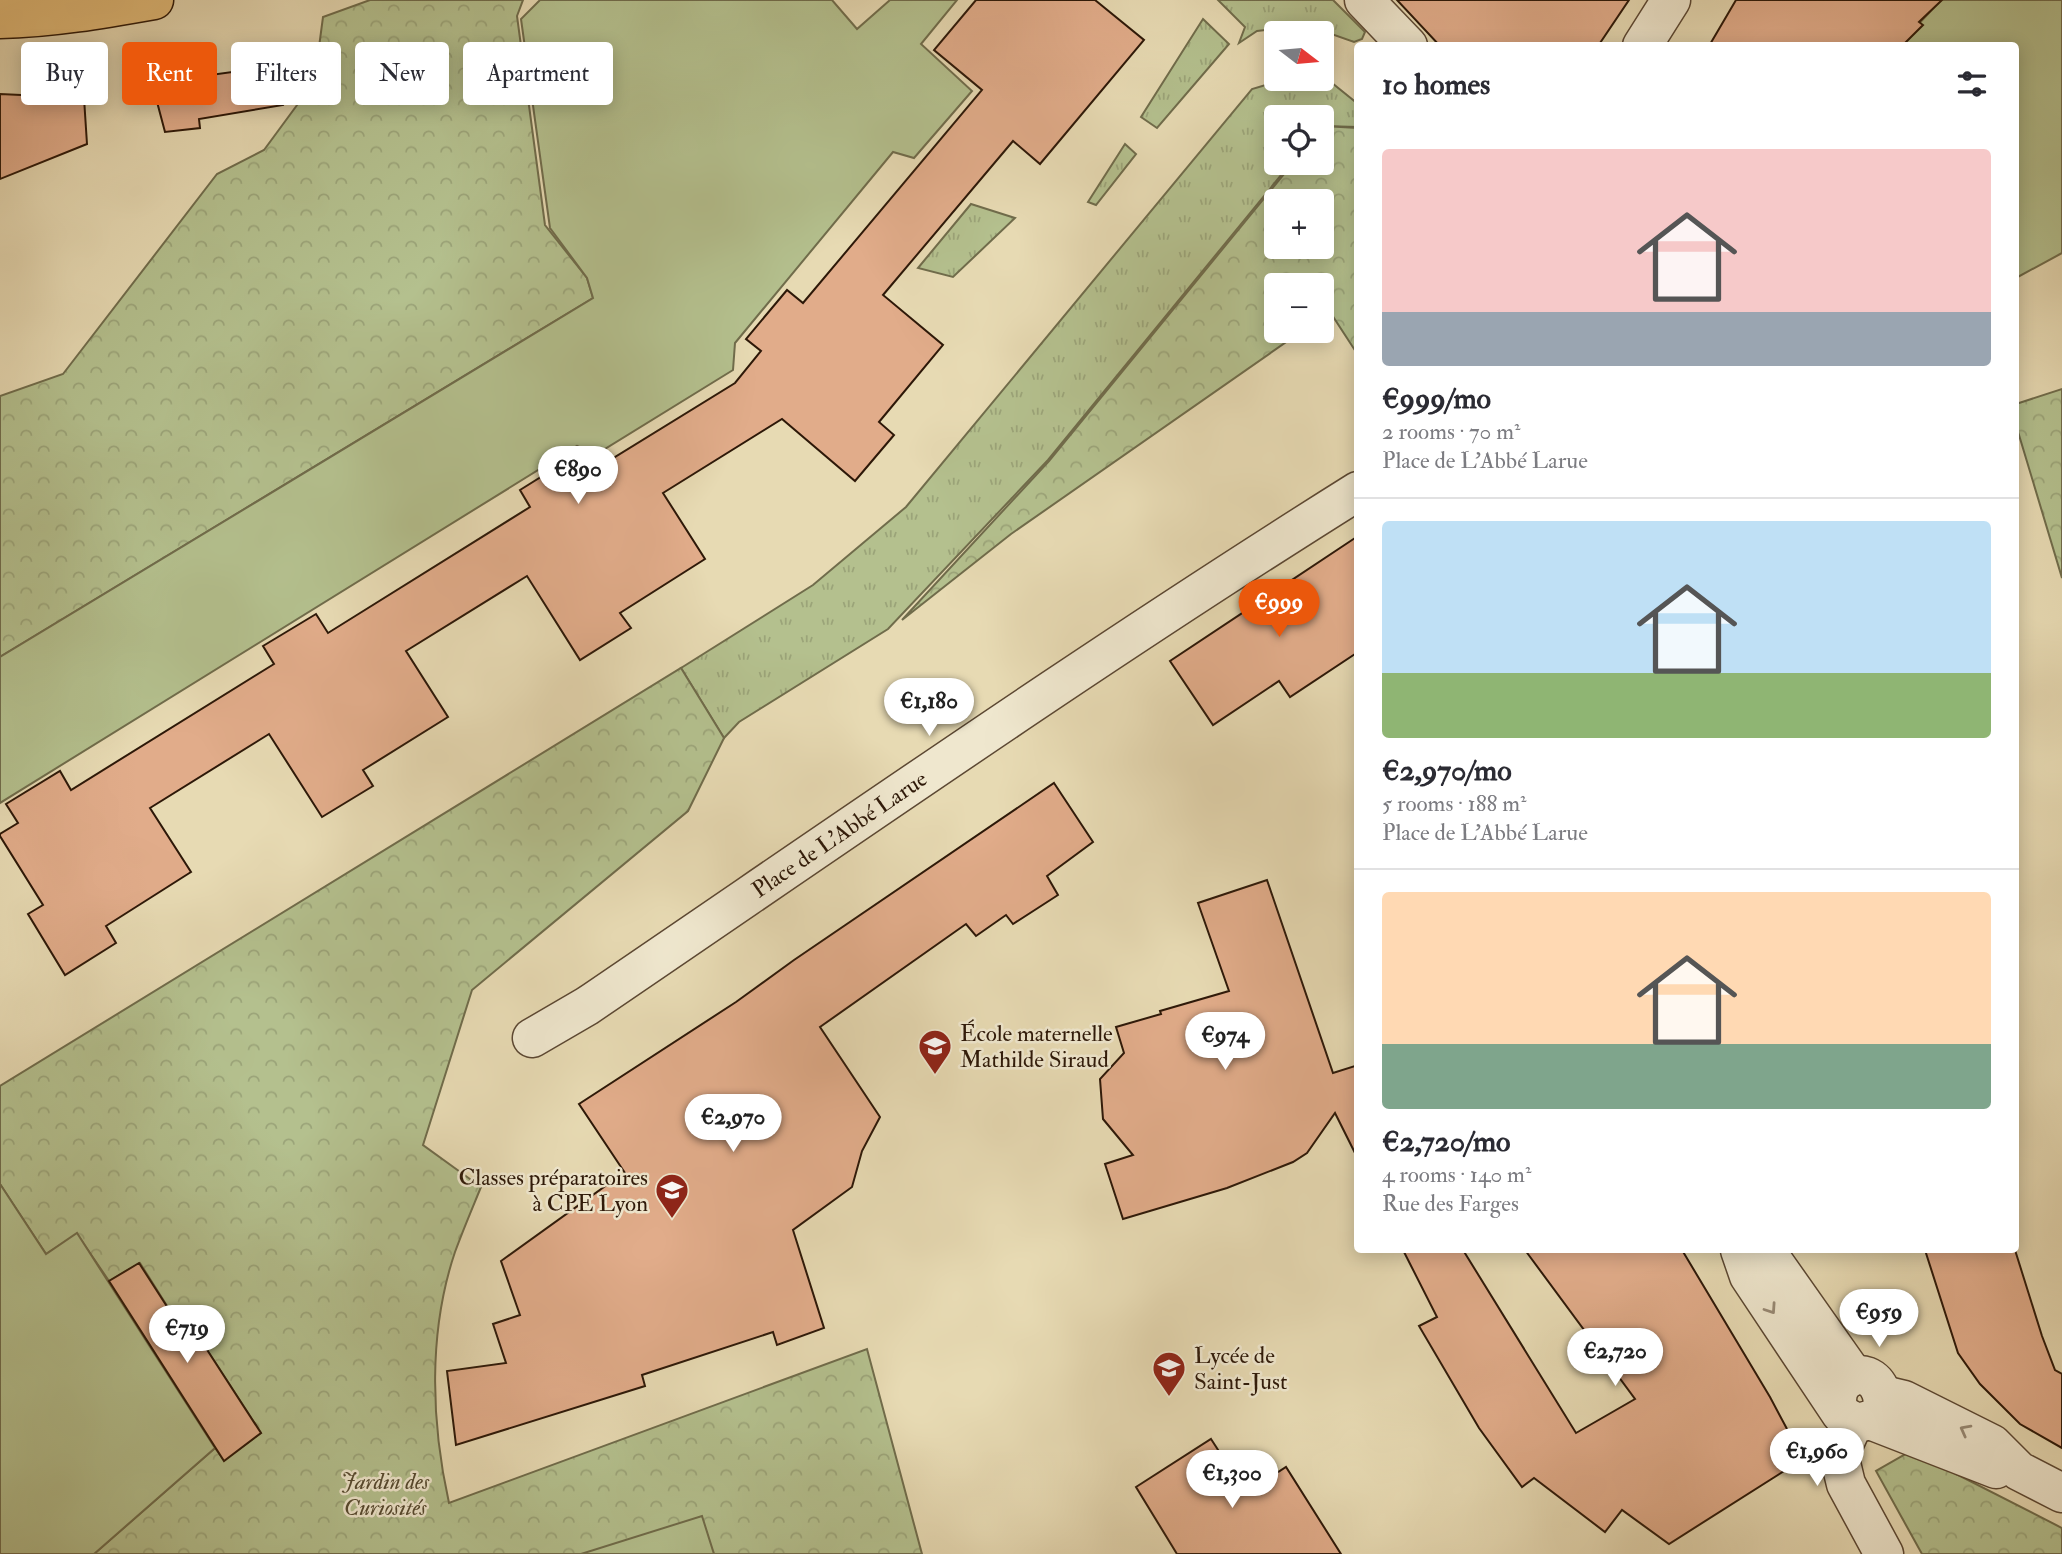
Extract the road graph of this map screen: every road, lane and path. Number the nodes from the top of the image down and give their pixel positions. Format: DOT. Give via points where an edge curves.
graph roads {
  1 [pos="154,0"];
  2 [pos="1364,0"];
  3 [pos="1671,0"];
  4 [pos="0,19"];
  5 [pos="1404,42"];
  6 [pos="1645,42"];
  7 [pos="1354,493"];
  8 [pos="532,1038"];
  9 [pos="1741,1253"];
  10 [pos="1765,1253"];
  11 [pos="1860,1404"];
  12 [pos="2062,1493"];
  13 [pos="1884,1554"];
  1 -- 4 [label="main road" via="82,13"];
  2 -- 5 [label="street"];
  3 -- 6 [label="street"];
  7 -- 8 [label="street, Place de L'Abbé Larue" via="906,788 587,1006"];
  9 -- 11 [label="street, one-way" via="1749,1276"];
  10 -- 11 [label="street"];
  11 -- 12 [label="street" via="1992,1469 2019,1471"];
  11 -- 13 [label="street" via="1839,1455 1846,1484"];
}
